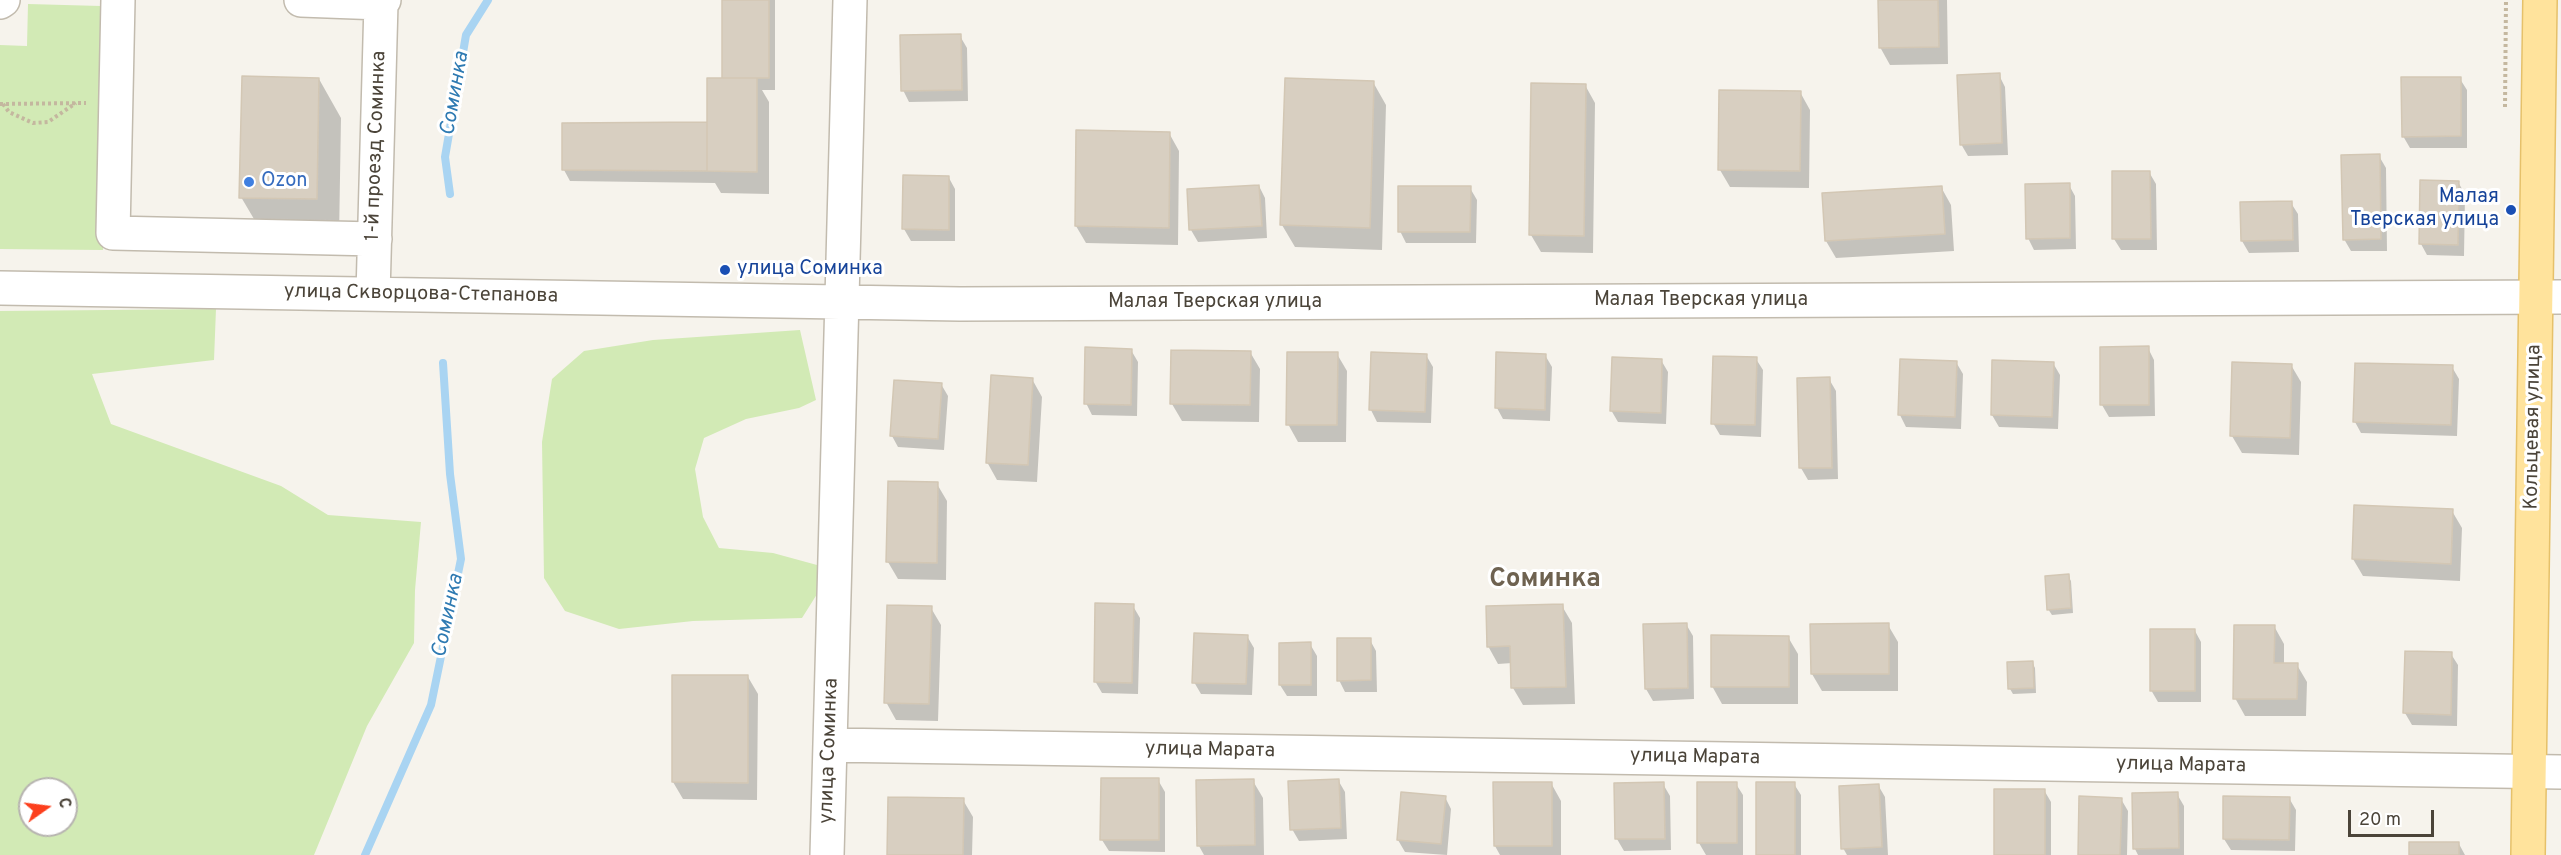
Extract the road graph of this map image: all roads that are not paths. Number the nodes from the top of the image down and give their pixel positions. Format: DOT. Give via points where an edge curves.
graph roads {
  1 [pos="118,0"];
  2 [pos="301,0"];
  3 [pos="850,0"];
  4 [pos="2540,0"];
  5 [pos="382,1"];
  6 [pos="375,239"];
  7 [pos="0,288"];
  8 [pos="373,294"];
  9 [pos="2548,297"];
  10 [pos="842,301"];
  11 [pos="830,745"];
  12 [pos="2529,772"];
  13 [pos="2561,772"];
  14 [pos="827,855"];
  15 [pos="2528,855"];
  1 -- 6 [label="street" via="113,233"];
  2 -- 5 [label="street"];
  3 -- 10 [label="street, улица Соминка"];
  4 -- 9 [label="main road, Кольцевая улица"];
  5 -- 6 [label="street, 1-й проезд Соминка"];
  6 -- 8 [label="street, 1-й проезд Соминка"];
  7 -- 8 [label="street, улица Скворцова-Степанова"];
  8 -- 10 [label="street, улица Скворцова-Степанова"];
  9 -- 10 [label="street, Малая Тверская улица" via="984,304"];
  9 -- 12 [label="main road, Кольцевая улица"];
  10 -- 11 [label="street, улица Соминка"];
  11 -- 12 [label="street, улица Марата"];
  11 -- 14 [label="street, улица Соминка"];
  12 -- 13 [label="street, улица Марата"];
  12 -- 15 [label="main road, Кольцевая улица"];
}
